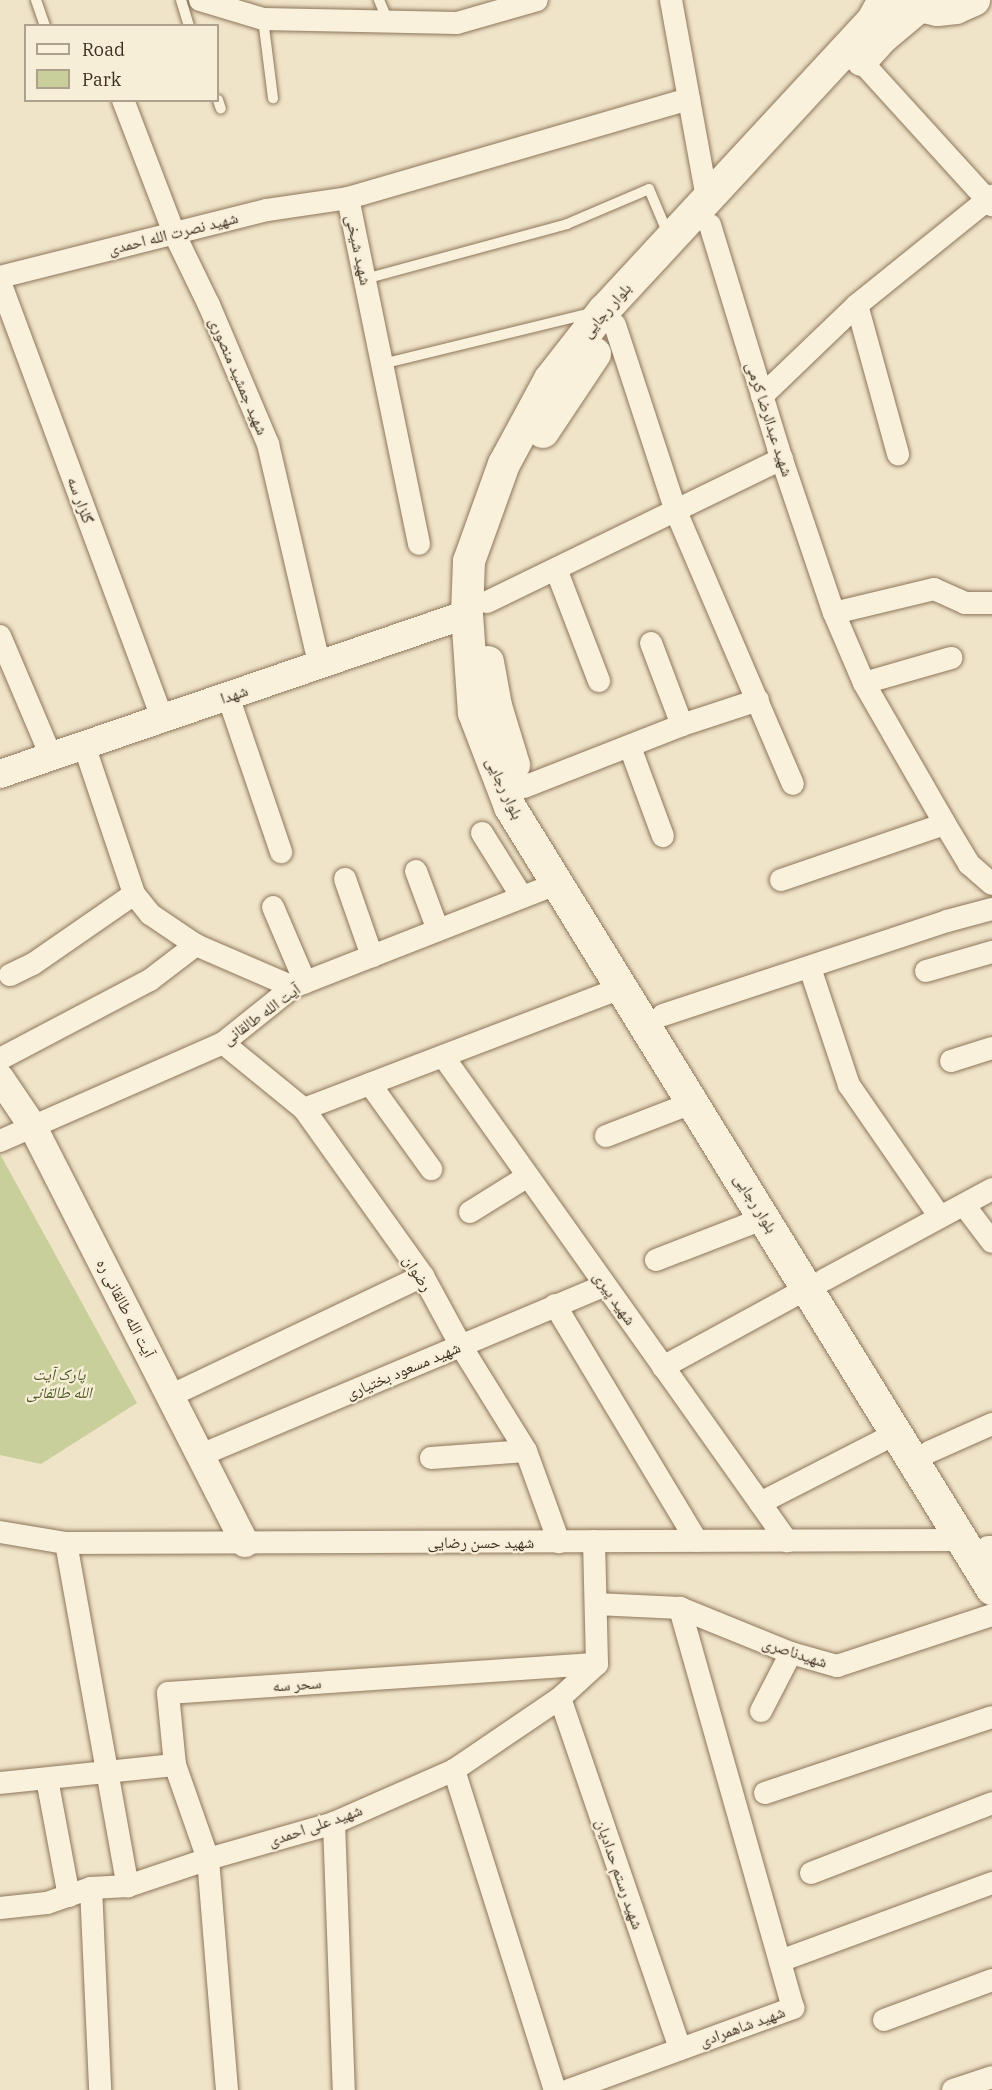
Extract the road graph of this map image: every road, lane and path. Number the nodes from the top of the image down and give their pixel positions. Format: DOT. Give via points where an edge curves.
graph roads {
  1 [pos="36,0"];
  2 [pos="181,0"];
  3 [pos="379,0"];
  4 [pos="537,0"];
  5 [pos="671,0"];
  6 [pos="884,0"];
  7 [pos="974,0"];
  8 [pos="206,1"];
  9 [pos="511,3"];
  10 [pos="915,3"];
  11 [pos="263,19"];
  12 [pos="388,21"];
  13 [pos="44,24"];
  14 [pos="188,24"];
  15 [pos="861,61"];
  16 [pos="273,98"];
  17 [pos="689,99"];
  18 [pos="124,102"];
  19 [pos="348,198"];
  20 [pos="991,201"];
  21 [pos="708,212"];
  22 [pos="174,232"];
  23 [pos="670,239"];
  24 [pos="0,277"];
  25 [pos="364,279"];
  26 [pos="0,282"];
  27 [pos="857,306"];
  28 [pos="610,317"];
  29 [pos="382,364"];
  30 [pos="762,396"];
  31 [pos="898,454"];
  32 [pos="782,459"];
  33 [pos="675,509"];
  34 [pos="419,544"];
  35 [pos="556,569"];
  36 [pos="992,603"];
  37 [pos="477,608"];
  38 [pos="834,613"];
  39 [pos="0,636"];
  40 [pos="651,643"];
  41 [pos="951,658"];
  42 [pos="319,664"];
  43 [pos="599,681"];
  44 [pos="864,683"];
  45 [pos="228,696"];
  46 [pos="758,700"];
  47 [pos="162,718"];
  48 [pos="682,725"];
  49 [pos="84,745"];
  50 [pos="630,747"];
  51 [pos="51,756"];
  52 [pos="0,774"];
  53 [pos="793,784"];
  54 [pos="524,787"];
  55 [pos="945,825"];
  56 [pos="482,833"];
  57 [pos="663,836"];
  58 [pos="281,852"];
  59 [pos="416,872"];
  60 [pos="345,879"];
  61 [pos="781,880"];
  62 [pos="559,883"];
  63 [pos="992,884"];
  64 [pos="134,894"];
  65 [pos="522,897"];
  66 [pos="273,907"];
  67 [pos="992,909"];
  68 [pos="438,930"];
  69 [pos="196,945"];
  70 [pos="992,952"];
  71 [pos="372,956"];
  72 [pos="810,968"];
  73 [pos="926,971"];
  74 [pos="10,975"];
  75 [pos="299,985"];
  76 [pos="623,987"];
  77 [pos="663,1015"];
  78 [pos="223,1043"];
  79 [pos="992,1048"];
  80 [pos="442,1056"];
  81 [pos="0,1059"];
  82 [pos="951,1061"];
  83 [pos="0,1078"];
  84 [pos="370,1084"];
  85 [pos="694,1102"];
  86 [pos="304,1109"];
  87 [pos="33,1127"];
  88 [pos="606,1136"];
  89 [pos="0,1142"];
  90 [pos="431,1169"];
  91 [pos="528,1176"];
  92 [pos="992,1189"];
  93 [pos="964,1205"];
  94 [pos="470,1212"];
  95 [pos="940,1217"];
  96 [pos="765,1218"];
  97 [pos="992,1242"];
  98 [pos="656,1260"];
  99 [pos="423,1276"];
  100 [pos="816,1284"];
  101 [pos="605,1285"];
  102 [pos="555,1305"];
  103 [pos="461,1346"];
  104 [pos="663,1367"];
  105 [pos="172,1395"];
  106 [pos="992,1424"];
  107 [pos="897,1433"];
  108 [pos="526,1451"];
  109 [pos="929,1452"];
  110 [pos="201,1455"];
  111 [pos="431,1458"];
  112 [pos="760,1503"];
  113 [pos="0,1532"];
  114 [pos="594,1541"];
  115 [pos="697,1541"];
  116 [pos="787,1541"];
  117 [pos="559,1542"];
  118 [pos="66,1543"];
  119 [pos="245,1543"];
  120 [pos="984,1547"];
  121 [pos="992,1589"];
  122 [pos="596,1604"];
  123 [pos="680,1608"];
  124 [pos="992,1615"];
  125 [pos="791,1653"];
  126 [pos="597,1664"];
  127 [pos="560,1698"];
  128 [pos="761,1711"];
  129 [pos="992,1717"];
  130 [pos="175,1766"];
  131 [pos="454,1770"];
  132 [pos="107,1774"];
  133 [pos="47,1779"];
  134 [pos="0,1783"];
  135 [pos="765,1792"];
  136 [pos="992,1803"];
  137 [pos="334,1823"];
  138 [pos="208,1858"];
  139 [pos="811,1874"];
  140 [pos="992,1883"];
  141 [pos="128,1886"];
  142 [pos="91,1888"];
  143 [pos="69,1896"];
  144 [pos="0,1905"];
  145 [pos="780,1961"];
  146 [pos="992,1980"];
  147 [pos="884,2020"];
  148 [pos="680,2049"];
  149 [pos="992,2077"];
  150 [pos="582,2088"];
  151 [pos="100,2090"];
  152 [pos="227,2090"];
  153 [pos="344,2090"];
  154 [pos="555,2090"];
  155 [pos="953,2090"];
  1 -- 13 [label="lane"];
  2 -- 14 [label="lane"];
  3 -- 12 [label="lane"];
  4 -- 9 [label="street"];
  5 -- 17 [label="street, شهید عبدالرضا کرمی"];
  6 -- 21 [label="main road, بلوار رجایی" via="873,20"];
  7 -- 10 [label="main road" via="938,10"];
  8 -- 11 [label="street"];
  9 -- 12 [label="street" via="457,23"];
  10 -- 15 [label="main road, بلوار رجایی"];
  11 -- 12 [label="street"];
  11 -- 16 [label="lane"];
  15 -- 20 [label="street"];
  15 -- 21 [label="main road, بلوار رجایی"];
  17 -- 19 [label="street, شهید شیخی"];
  17 -- 21 [label="street, شهید عبدالرضا کرمی"];
  18 -- 22 [label="street, شهید جمشید منصوری"];
  19 -- 22 [label="street, شهید نصرت الله احمدی" via="267,210"];
  19 -- 25 [label="street, شهید شیخی"];
  20 -- 27 [label="street"];
  21 -- 23 [label="main road, بلوار رجایی"];
  21 -- 28 [label="main road, بلوار رجایی"];
  21 -- 30 [label="street, شهید عبدالرضا کرمی"];
  22 -- 24 [label="street, شهید نصرت الله احمدی"];
  22 -- 42 [label="street, شهید جمشید منصوری" via="268,444"];
  23 -- 25 [label="lane" via="649,189 567,224"];
  23 -- 28 [label="main road, بلوار رجایی"];
  25 -- 29 [label="street, شهید شیخی"];
  26 -- 47 [label="street, گلزار سه"];
  27 -- 30 [label="street"];
  27 -- 31 [label="street"];
  28 -- 29 [label="lane"];
  28 -- 33 [label="street"];
  28 -- 37 [label="main road, بلوار رجایی" via="519,469"];
  29 -- 34 [label="street, شهید شیخی"];
  30 -- 32 [label="street, شهید عبدالرضا کرمی"];
  32 -- 33 [label="street"];
  32 -- 38 [label="street, شهید عبدالرضا کرمی"];
  33 -- 35 [label="street"];
  33 -- 46 [label="street"];
  35 -- 37 [label="street"];
  35 -- 43 [label="street"];
  36 -- 38 [label="street" via="965,603 934,589"];
  37 -- 42 [label="street, شهدا"];
  37 -- 54 [label="main road, بلوار رجایی" via="496,706"];
  37 -- 62 [label="main road, بلوار رجایی" via="474,713 510,807"];
  38 -- 44 [label="street, شهید عبدالرضا کرمی"];
  39 -- 51 [label="street"];
  40 -- 48 [label="street"];
  41 -- 44 [label="street"];
  42 -- 45 [label="street, شهدا"];
  44 -- 55 [label="street, شهید عبدالرضا کرمی"];
  45 -- 47 [label="street, شهدا"];
  45 -- 58 [label="street"];
  46 -- 48 [label="street"];
  46 -- 53 [label="street"];
  47 -- 49 [label="street, شهدا"];
  48 -- 50 [label="street"];
  49 -- 51 [label="street, شهدا"];
  49 -- 64 [label="street"];
  50 -- 54 [label="street"];
  50 -- 57 [label="street"];
  51 -- 52 [label="street, شهدا"];
  54 -- 77 [label="main road, بلوار رجایی"];
  55 -- 61 [label="street"];
  55 -- 63 [label="street, شهید عبدالرضا کرمی" via="969,864"];
  56 -- 65 [label="street"];
  59 -- 68 [label="street"];
  60 -- 71 [label="street"];
  62 -- 65 [label="street, آیت الله طالقانی"];
  62 -- 76 [label="main road, بلوار رجایی"];
  64 -- 69 [label="street" via="150,914"];
  64 -- 74 [label="street" via="33,964"];
  65 -- 68 [label="street, آیت الله طالقانی"];
  66 -- 75 [label="street"];
  67 -- 72 [label="street"];
  68 -- 71 [label="street, آیت الله طالقانی"];
  69 -- 75 [label="street"];
  69 -- 81 [label="street" via="150,980"];
  70 -- 73 [label="street"];
  71 -- 75 [label="street, آیت الله طالقانی"];
  72 -- 77 [label="street"];
  72 -- 95 [label="street" via="849,1085"];
  75 -- 78 [label="street, آیت الله طالقانی"];
  76 -- 80 [label="street"];
  76 -- 85 [label="main road, بلوار رجایی"];
  77 -- 100 [label="main road, بلوار رجایی"];
  78 -- 86 [label="street, رضوان"];
  78 -- 87 [label="street, آیت الله طالقانی"];
  79 -- 82 [label="street"];
  80 -- 84 [label="street"];
  80 -- 91 [label="street, شهید پیری"];
  83 -- 87 [label="street, آیت الله طالقانی ره"];
  84 -- 86 [label="street"];
  84 -- 90 [label="street"];
  85 -- 88 [label="street"];
  85 -- 96 [label="main road, بلوار رجایی"];
  86 -- 99 [label="street, رضوان"];
  87 -- 89 [label="street, آیت الله طالقانی"];
  87 -- 105 [label="street, آیت الله طالقانی ره"];
  91 -- 94 [label="street"];
  91 -- 101 [label="street, شهید پیری"];
  92 -- 93 [label="street"];
  93 -- 95 [label="street"];
  93 -- 97 [label="street"];
  95 -- 100 [label="street"];
  96 -- 98 [label="street"];
  96 -- 100 [label="main road, بلوار رجایی"];
  99 -- 103 [label="street, رضوان"];
  99 -- 105 [label="street"];
  100 -- 104 [label="street"];
  100 -- 107 [label="main road, بلوار رجایی"];
  100 -- 109 [label="main road, بلوار رجایی"];
  101 -- 102 [label="street, شهید مسعود بختیاری"];
  101 -- 104 [label="street, شهید پیری"];
  102 -- 103 [label="street, شهید مسعود بختیاری"];
  102 -- 115 [label="street"];
  103 -- 108 [label="street, رضوان"];
  103 -- 110 [label="street, شهید مسعود بختیاری"];
  104 -- 112 [label="street, شهید پیری"];
  105 -- 110 [label="street, آیت الله طالقانی ره"];
  106 -- 109 [label="street"];
  107 -- 112 [label="street"];
  107 -- 120 [label="main road, بلوار رجایی"];
  108 -- 111 [label="street"];
  108 -- 117 [label="street, رضوان"];
  109 -- 120 [label="main road, بلوار رجایی"];
  110 -- 119 [label="street, آیت الله طالقانی ره"];
  112 -- 116 [label="street, شهید پیری"];
  113 -- 118 [label="street, شهید حسن رضایی"];
  114 -- 115 [label="street, شهید حسن رضایی"];
  114 -- 117 [label="street, شهید حسن رضایی"];
  114 -- 122 [label="street"];
  115 -- 116 [label="street, شهید حسن رضایی"];
  116 -- 120 [label="street, شهید حسن رضایی"];
  117 -- 119 [label="street, شهید حسن رضایی"];
  118 -- 119 [label="street, شهید حسن رضایی"];
  118 -- 132 [label="street"];
  120 -- 121 [label="main road, بلوار رجایی"];
  122 -- 123 [label="street, شهیدناصری"];
  122 -- 126 [label="street"];
  123 -- 125 [label="street, شهیدناصری"];
  123 -- 145 [label="street"];
  124 -- 125 [label="street, شهیدناصری" via="837,1666"];
  125 -- 128 [label="street"];
  126 -- 127 [label="street, شهید علی احمدی"];
  126 -- 130 [label="street, سحر سه" via="168,1693"];
  127 -- 131 [label="street, شهید علی احمدی"];
  127 -- 148 [label="street, شهید رستم حدادیان"];
  129 -- 135 [label="street"];
  130 -- 132 [label="street"];
  130 -- 138 [label="street, سحر سه"];
  131 -- 137 [label="street, شهید علی احمدی"];
  131 -- 154 [label="street"];
  132 -- 133 [label="street"];
  132 -- 141 [label="street"];
  133 -- 134 [label="street"];
  133 -- 143 [label="street"];
  136 -- 139 [label="street"];
  137 -- 138 [label="street, شهید علی احمدی"];
  137 -- 153 [label="street"];
  138 -- 141 [label="street, شهید علی احمدی"];
  138 -- 152 [label="street, سحر سه"];
  140 -- 145 [label="street"];
  141 -- 142 [label="street, شهید علی احمدی"];
  142 -- 143 [label="street, شهید علی احمدی"];
  142 -- 151 [label="street"];
  143 -- 144 [label="street, شهید علی احمدی" via="47,1903"];
  145 -- 148 [label="street, شهید شاهمرادی" via="793,2008"];
  146 -- 147 [label="street"];
  148 -- 150 [label="street, شهید شاهمرادی"];
  149 -- 155 [label="street"];
}
